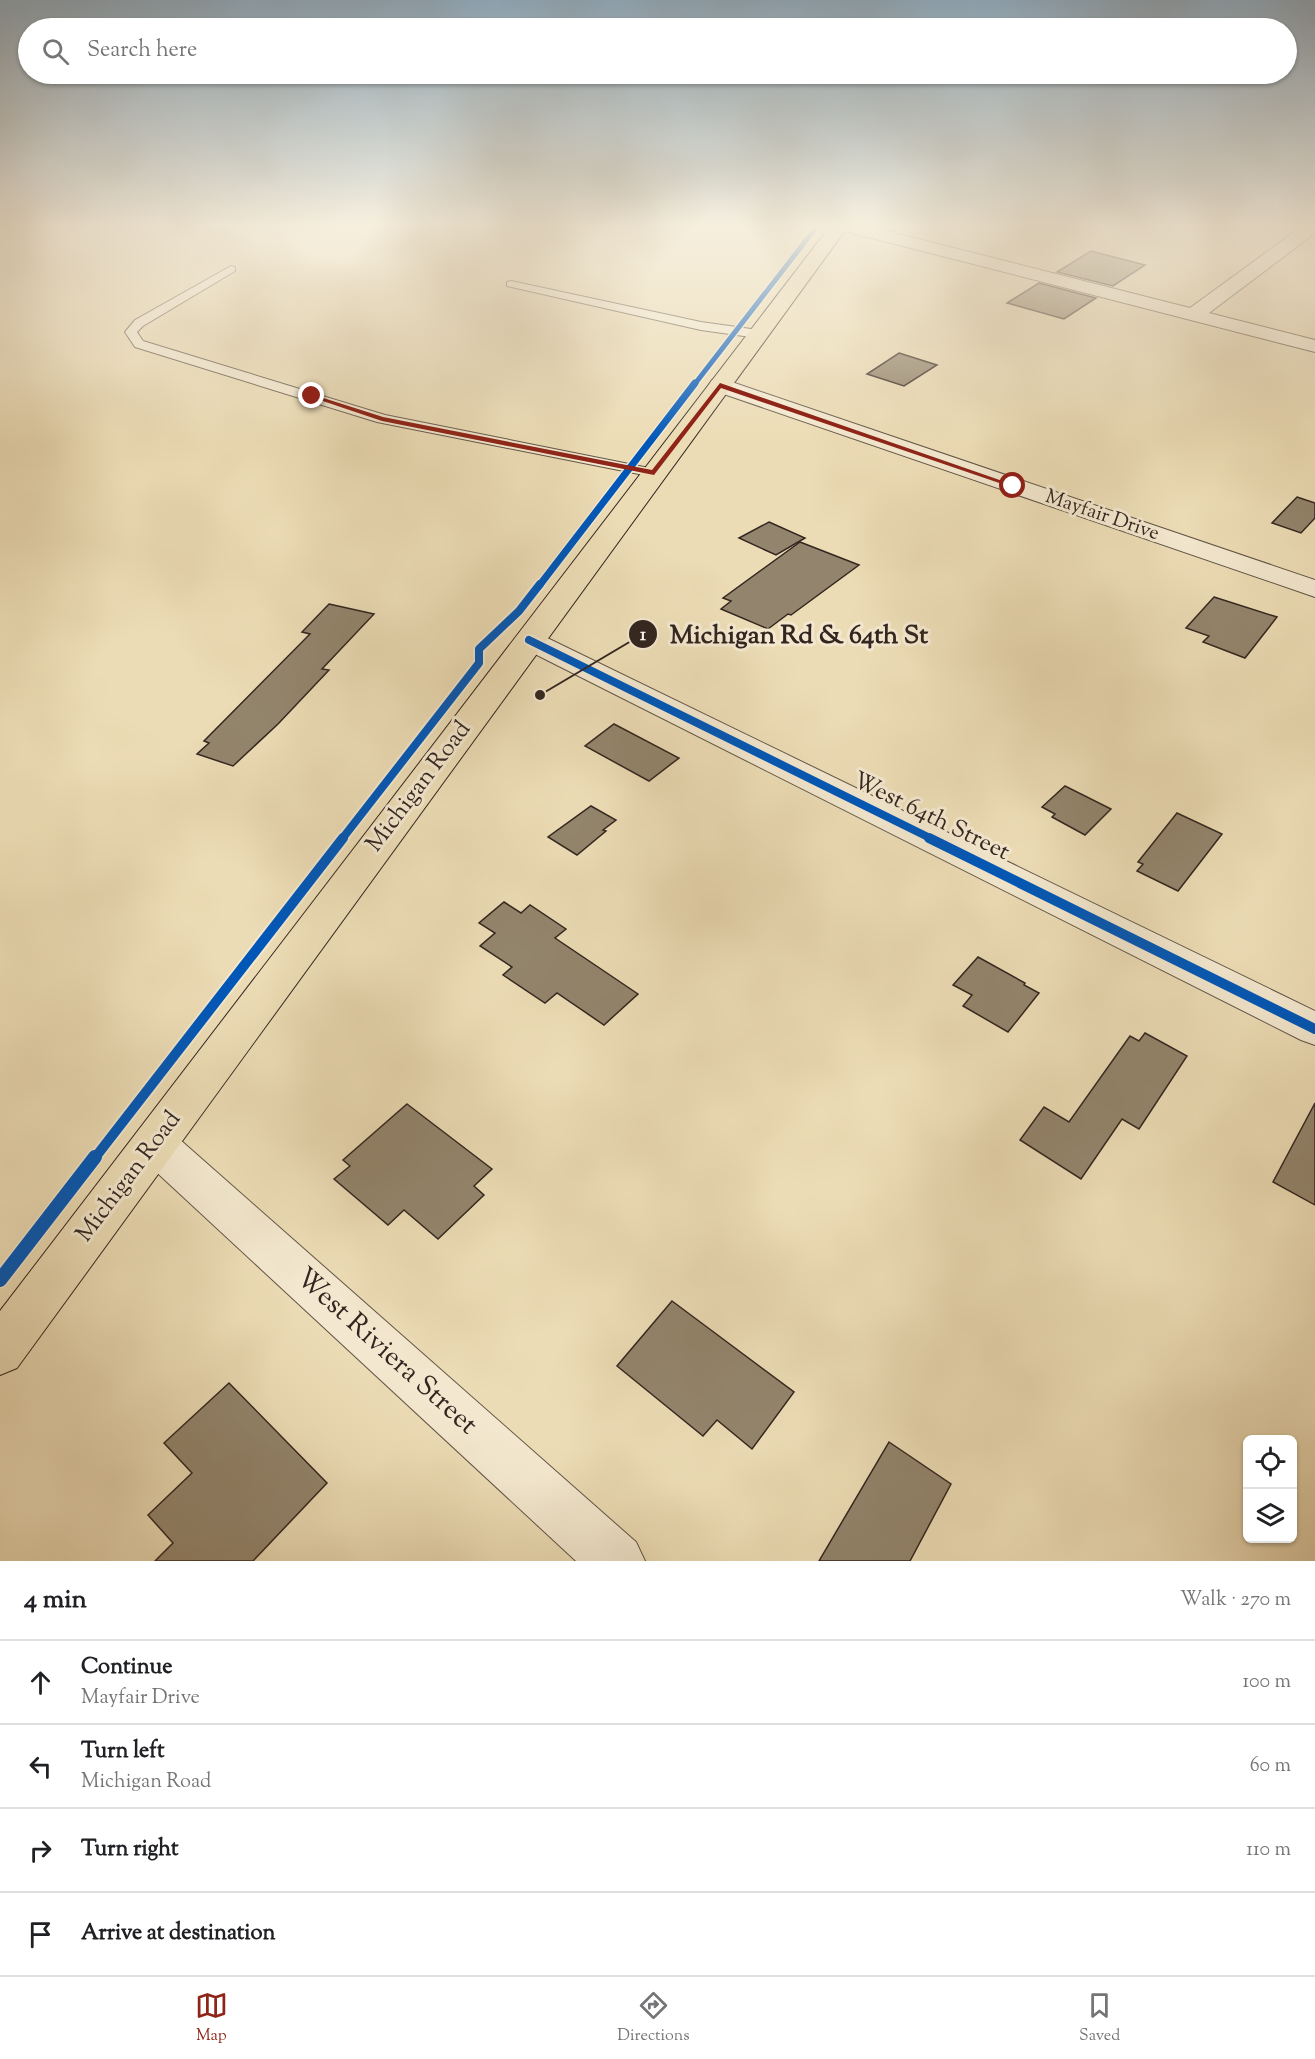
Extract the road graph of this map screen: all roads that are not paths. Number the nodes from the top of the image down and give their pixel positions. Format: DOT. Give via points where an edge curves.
graph roads {
  1 [pos="182,298"];
  2 [pos="574,298"];
  3 [pos="786,298"];
  4 [pos="1126,298"];
  5 [pos="1216,298"];
  6 [pos="1193,315"];
  7 [pos="758,334"];
  8 [pos="1315,346"];
  9 [pos="720,385"];
  10 [pos="654,473"];
  11 [pos="1315,589"];
  12 [pos="529,640"];
  13 [pos="1315,1029"];
  14 [pos="154,1143"];
  15 [pos="0,1351"];
  16 [pos="617,1561"];
  1 -- 10 [label="lane" via="139,323 131,332 139,344 382,419"];
  2 -- 7 [label="lane" via="701,326"];
  3 -- 7 [label="main road, Michigan Road"];
  4 -- 6 [label="street"];
  5 -- 6 [label="street"];
  6 -- 8 [label="street"];
  7 -- 9 [label="main road, Michigan Road"];
  9 -- 10 [label="main road, Michigan Road"];
  9 -- 11 [label="street, Mayfair Drive"];
  10 -- 12 [label="main road, Michigan Road"];
  12 -- 13 [label="street, West 64th Street"];
  12 -- 14 [label="main road, Michigan Road"];
  14 -- 15 [label="main road, Michigan Road"];
  14 -- 16 [label="street, West Riviera Street"];
}
